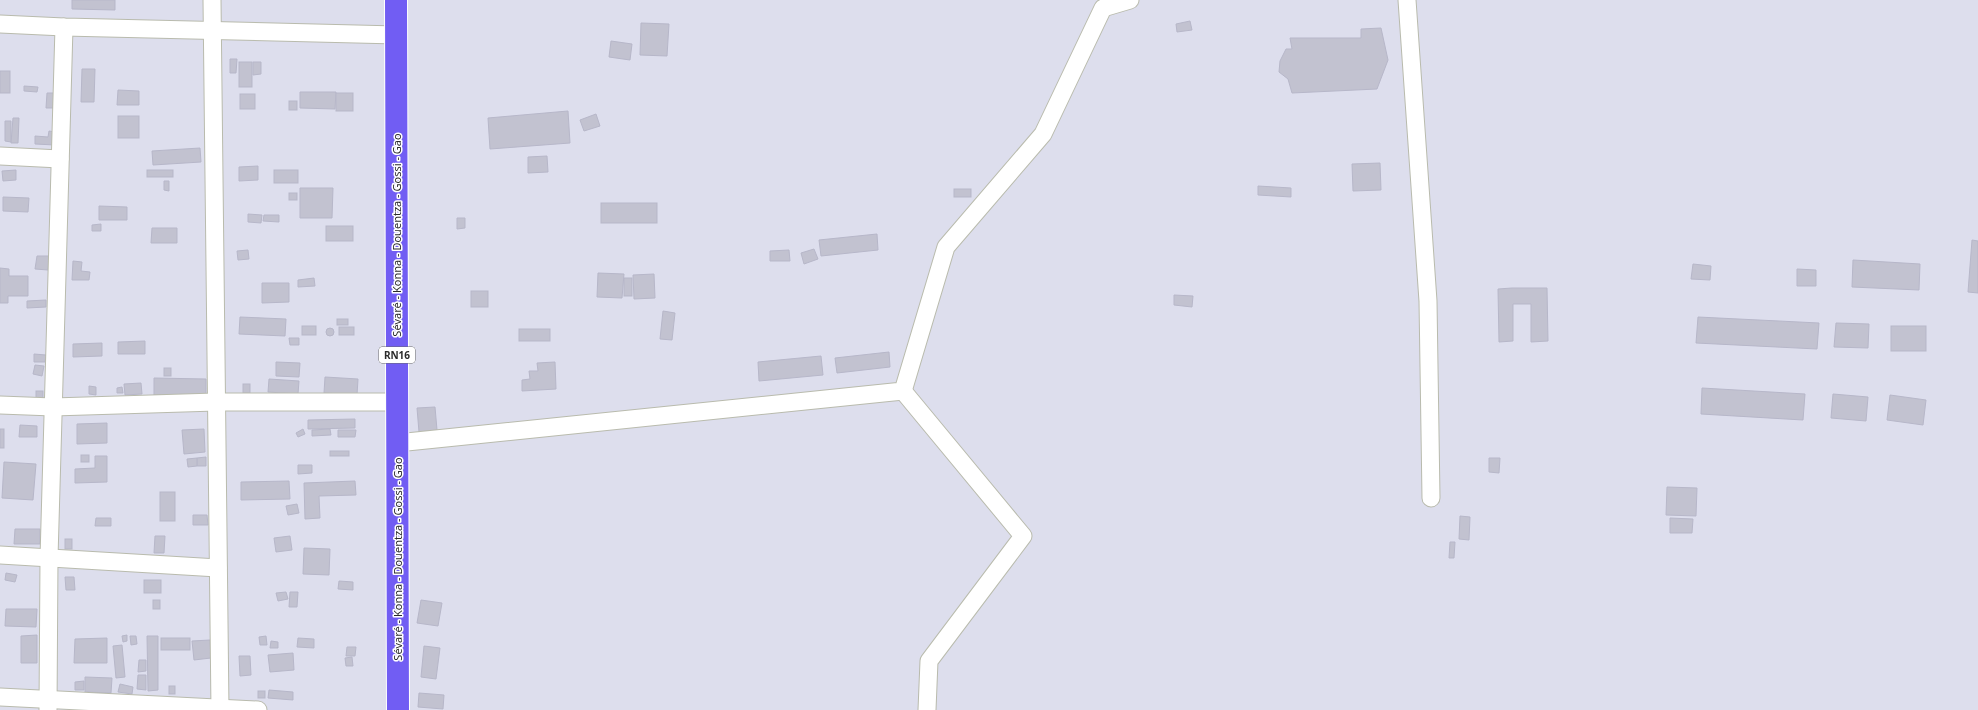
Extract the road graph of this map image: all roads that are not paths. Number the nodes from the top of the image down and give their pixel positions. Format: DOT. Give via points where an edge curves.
graph roads {
  1 [pos="212,0"];
  2 [pos="396,0"];
  3 [pos="1130,0"];
  4 [pos="1406,0"];
  5 [pos="0,24"];
  6 [pos="64,27"];
  7 [pos="213,31"];
  8 [pos="397,35"];
  9 [pos="0,156"];
  10 [pos="60,159"];
  11 [pos="903,391"];
  12 [pos="216,402"];
  13 [pos="397,402"];
  14 [pos="0,405"];
  15 [pos="53,407"];
  16 [pos="397,443"];
  17 [pos="1431,498"];
  18 [pos="0,555"];
  19 [pos="49,558"];
  20 [pos="218,568"];
  21 [pos="0,697"];
  22 [pos="48,705"];
  23 [pos="220,709"];
  24 [pos="258,710"];
  25 [pos="398,710"];
  26 [pos="927,710"];
  1 -- 7 [label="street"];
  2 -- 8 [label="main road, Sévaré - Konna - Douentza - Gossi - Gao / RN16"];
  3 -- 11 [label="street" via="1103,8 1043,134 946,247"];
  4 -- 17 [label="street" via="1428,301"];
  5 -- 6 [label="street"];
  6 -- 7 [label="street"];
  6 -- 10 [label="street"];
  7 -- 8 [label="street"];
  7 -- 12 [label="street"];
  8 -- 13 [label="main road, Sévaré - Konna - Douentza - Gossi - Gao / RN16"];
  9 -- 10 [label="street"];
  10 -- 15 [label="street"];
  11 -- 16 [label="street"];
  11 -- 26 [label="street" via="1023,536 929,661"];
  12 -- 13 [label="street"];
  12 -- 15 [label="street"];
  12 -- 20 [label="street"];
  13 -- 16 [label="main road, Sévaré - Konna - Douentza - Gossi - Gao / RN16"];
  14 -- 15 [label="street"];
  15 -- 19 [label="street"];
  16 -- 25 [label="main road, Sévaré - Konna - Douentza - Gossi - Gao / RN16"];
  18 -- 19 [label="street"];
  19 -- 20 [label="street"];
  19 -- 22 [label="street"];
  20 -- 23 [label="street"];
  21 -- 22 [label="street"];
  22 -- 23 [label="street"];
  23 -- 24 [label="street"];
}
